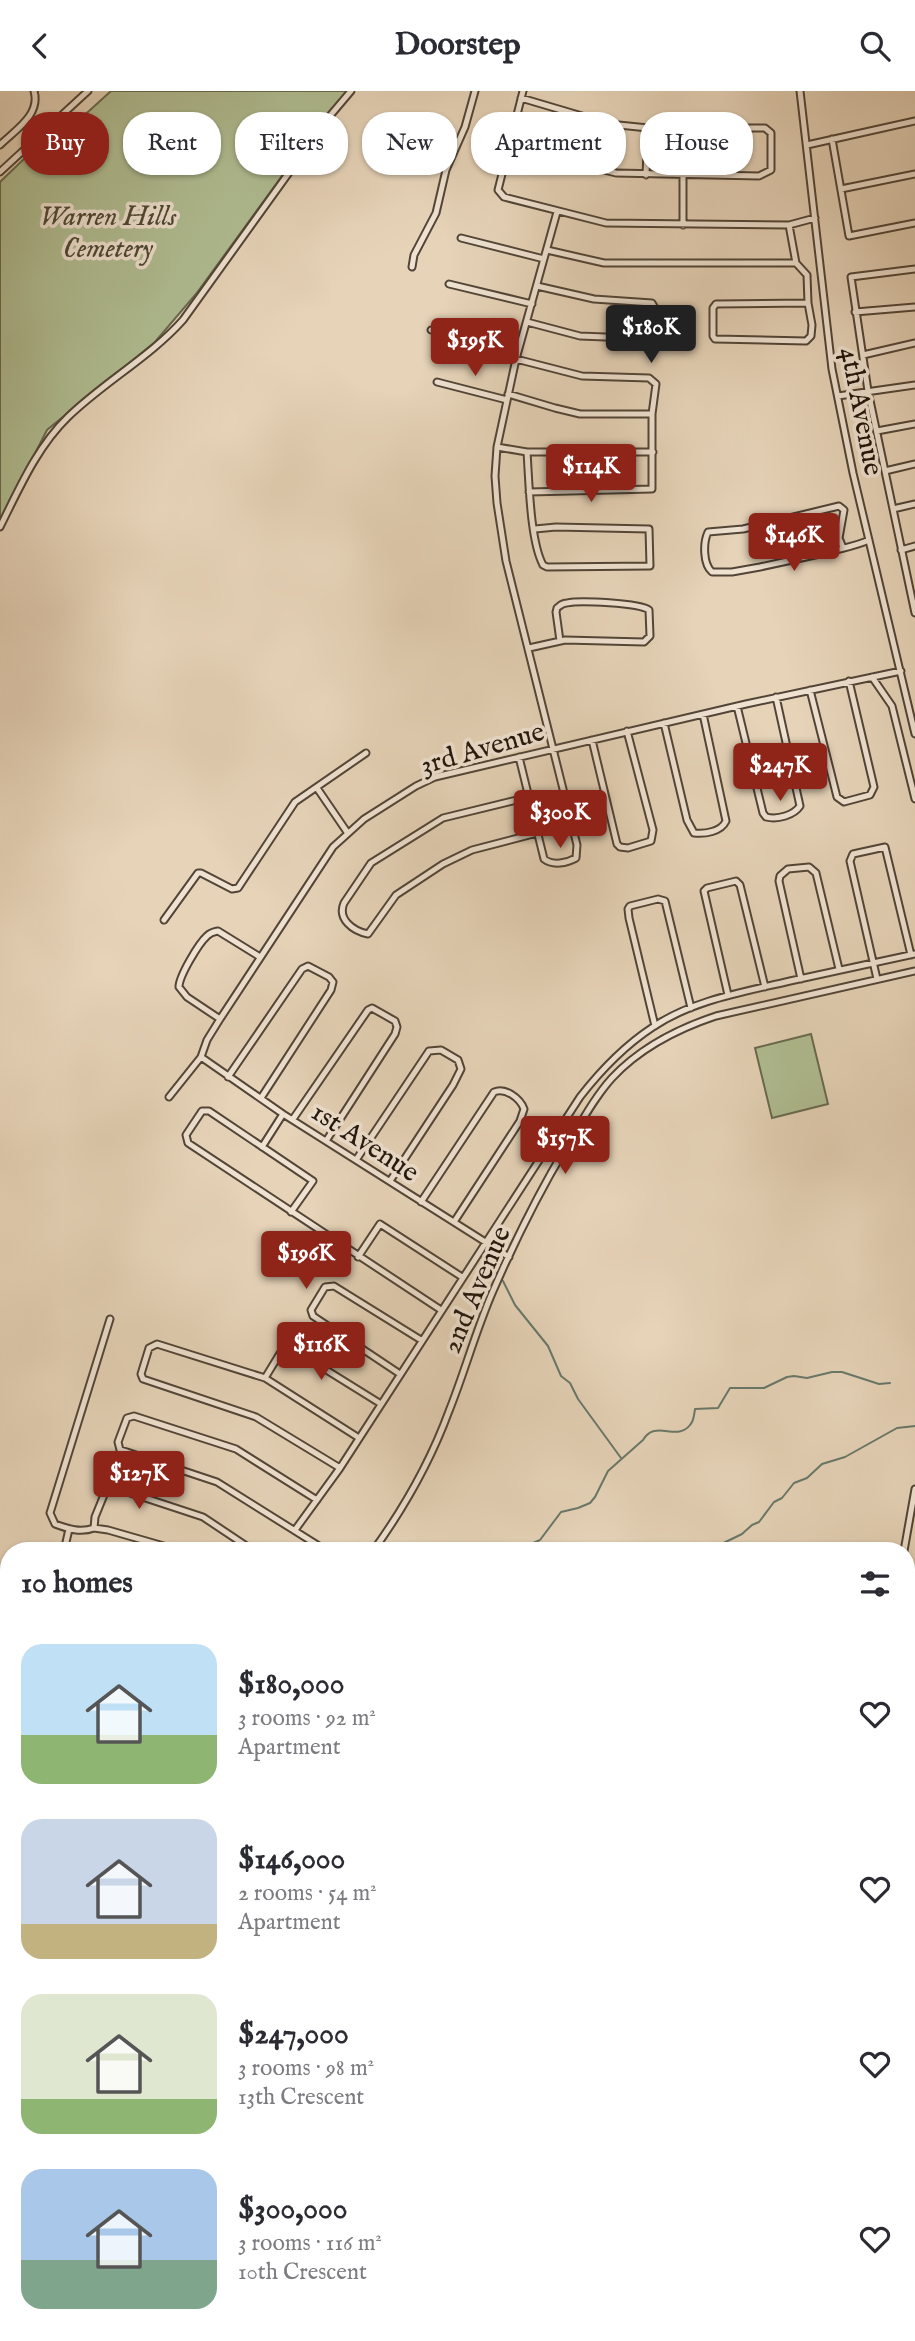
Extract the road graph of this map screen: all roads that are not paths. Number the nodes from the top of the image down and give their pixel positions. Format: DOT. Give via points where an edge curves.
graph roads {
  1 [pos="34,91"];
  2 [pos="88,91"];
  3 [pos="351,91"];
  4 [pos="475,91"];
  5 [pos="800,91"];
  6 [pos="522,95"];
  7 [pos="915,121"];
  8 [pos="640,127"];
  9 [pos="753,128"];
  10 [pos="832,139"];
  11 [pos="0,145"];
  12 [pos="807,145"];
  13 [pos="0,172"];
  14 [pos="915,174"];
  15 [pos="503,175"];
  16 [pos="683,175"];
  17 [pos="841,189"];
  18 [pos="557,212"];
  19 [pos="814,218"];
  20 [pos="915,223"];
  21 [pos="682,225"];
  22 [pos="789,225"];
  23 [pos="461,237"];
  24 [pos="547,250"];
  25 [pos="544,259"];
  26 [pos="796,263"];
  27 [pos="412,267"];
  28 [pos="915,269"];
  29 [pos="449,284"];
  30 [pos="537,286"];
  31 [pos="808,303"];
  32 [pos="532,304"];
  33 [pos="915,307"];
  34 [pos="855,312"];
  35 [pos="527,323"];
  36 [pos="430,330"];
  37 [pos="915,343"];
  38 [pos="517,355"];
  39 [pos="863,355"];
  40 [pos="437,381"];
  41 [pos="915,384"];
  42 [pos="869,391"];
  43 [pos="838,396"];
  44 [pos="508,397"];
  45 [pos="652,414"];
  46 [pos="915,424"];
  47 [pos="877,431"];
  48 [pos="497,446"];
  49 [pos="527,452"];
  50 [pos="653,452"];
  51 [pos="915,464"];
  52 [pos="885,471"];
  53 [pos="529,492"];
  54 [pos="915,504"];
  55 [pos="893,509"];
  56 [pos="0,527"];
  57 [pos="535,529"];
  58 [pos="869,540"];
  59 [pos="915,546"];
  60 [pos="843,548"];
  61 [pos="901,549"];
  62 [pos="912,581"];
  63 [pos="915,613"];
  64 [pos="560,641"];
  65 [pos="529,648"];
  66 [pos="901,671"];
  67 [pos="872,677"];
  68 [pos="849,681"];
  69 [pos="810,690"];
  70 [pos="776,697"];
  71 [pos="737,706"];
  72 [pos="703,714"];
  73 [pos="664,723"];
  74 [pos="627,731"];
  75 [pos="915,734"];
  76 [pos="592,740"];
  77 [pos="552,749"];
  78 [pos="366,754"];
  79 [pos="519,757"];
  80 [pos="317,787"];
  81 [pos="528,797"];
  82 [pos="915,799"];
  83 [pos="347,832"];
  84 [pos="537,833"];
  85 [pos="164,920"];
  86 [pos="913,955"];
  87 [pos="260,957"];
  88 [pos="874,963"];
  89 [pos="839,969"];
  90 [pos="915,971"];
  91 [pos="801,979"];
  92 [pos="877,979"];
  93 [pos="765,987"];
  94 [pos="727,995"];
  95 [pos="711,1001"];
  96 [pos="691,1008"];
  97 [pos="716,1016"];
  98 [pos="220,1019"];
  99 [pos="655,1025"];
  100 [pos="201,1057"];
  101 [pos="228,1077"];
  102 [pos="169,1097"];
  103 [pos="261,1098"];
  104 [pos="284,1114"];
  105 [pos="293,1119"];
  106 [pos="326,1141"];
  107 [pos="262,1147"];
  108 [pos="544,1155"];
  109 [pos="356,1160"];
  110 [pos="557,1163"];
  111 [pos="390,1181"];
  112 [pos="421,1202"];
  113 [pos="291,1212"];
  114 [pos="454,1222"];
  115 [pos="485,1243"];
  116 [pos="358,1257"];
  117 [pos="509,1257"];
  118 [pos="462,1277"];
  119 [pos="441,1310"];
  120 [pos="110,1319"];
  121 [pos="421,1340"];
  122 [pos="400,1374"];
  123 [pos="265,1378"];
  124 [pos="381,1404"];
  125 [pos="359,1438"];
  126 [pos="340,1468"];
  127 [pos="915,1489"];
  128 [pos="317,1500"];
  129 [pos="94,1528"];
  130 [pos="69,1529"];
  131 [pos="295,1530"];
  132 [pos="66,1542"];
  133 [pos="150,1542"];
  134 [pos="240,1542"];
  135 [pos="310,1542"];
  136 [pos="379,1542"];
  137 [pos="906,1542"];
  1 -- 11 [label="street" via="32,113"];
  2 -- 13 [label="street"];
  3 -- 56 [label="street" via="183,320 54,433"];
  4 -- 27 [label="street" via="446,170 436,213"];
  5 -- 12 [label="street, 4th Avenue"];
  6 -- 8 [label="street" via="609,124"];
  7 -- 10 [label="street"];
  9 -- 16 [label="street" via="770,132 769,172 759,176"];
  10 -- 12 [label="street"];
  10 -- 17 [label="street"];
  12 -- 19 [label="street, 4th Avenue"];
  14 -- 17 [label="street"];
  15 -- 18 [label="street" via="499,193 504,197"];
  16 -- 21 [label="street"];
  17 -- 20 [label="street" via="849,236"];
  18 -- 21 [label="street" via="606,223"];
  18 -- 24 [label="street"];
  19 -- 22 [label="street"];
  19 -- 43 [label="street, 4th Avenue"];
  21 -- 22 [label="street"];
  22 -- 26 [label="street"];
  23 -- 25 [label="street"];
  24 -- 25 [label="street"];
  24 -- 26 [label="street" via="604,263"];
  25 -- 30 [label="street"];
  26 -- 31 [label="street" via="807,275"];
  28 -- 34 [label="street" via="851,277"];
  29 -- 32 [label="street"];
  30 -- 32 [label="street"];
  30 -- 35 [label="street" via="594,299 652,303 655,339 580,336"];
  31 -- 31 [label="street" via="811,336 806,341 713,336 716,304"];
  32 -- 35 [label="street"];
  33 -- 34 [label="street"];
  34 -- 39 [label="street"];
  35 -- 38 [label="street"];
  36 -- 38 [label="street"];
  37 -- 39 [label="street"];
  38 -- 44 [label="street"];
  38 -- 45 [label="street" via="582,376 649,378 656,384"];
  39 -- 42 [label="street"];
  40 -- 44 [label="street"];
  41 -- 42 [label="street"];
  42 -- 43 [label="street"];
  42 -- 47 [label="street"];
  43 -- 58 [label="street, 4th Avenue"];
  44 -- 45 [label="street" via="580,414"];
  44 -- 48 [label="street"];
  45 -- 50 [label="street"];
  46 -- 47 [label="street"];
  47 -- 52 [label="street"];
  48 -- 49 [label="street"];
  48 -- 65 [label="street" via="499,524"];
  49 -- 50 [label="street"];
  49 -- 53 [label="street"];
  50 -- 53 [label="street" via="652,489"];
  51 -- 52 [label="street"];
  52 -- 55 [label="street"];
  53 -- 57 [label="street"];
  54 -- 55 [label="street"];
  55 -- 61 [label="street"];
  57 -- 57 [label="street" via="649,529 650,566 547,567 540,559"];
  58 -- 60 [label="street"];
  58 -- 66 [label="street, 4th Avenue"];
  59 -- 61 [label="street"];
  60 -- 60 [label="street" via="839,538 844,510 839,506 743,529 710,531 705,538 706,565 712,572 760,568"];
  61 -- 62 [label="street"];
  62 -- 63 [label="street"];
  64 -- 64 [label="street" via="643,642 650,636 649,610 635,604 564,604 556,612"];
  64 -- 65 [label="street"];
  65 -- 77 [label="street"];
  66 -- 67 [label="street, 3rd Avenue"];
  66 -- 75 [label="street, 4th Avenue"];
  67 -- 68 [label="street, 3rd Avenue"];
  67 -- 82 [label="street" via="892,706"];
  68 -- 69 [label="street, 3rd Avenue"];
  68 -- 69 [label="street" via="874,787 862,799 844,802 837,797"];
  69 -- 70 [label="street, 3rd Avenue"];
  70 -- 71 [label="street, 3rd Avenue"];
  70 -- 71 [label="street" via="800,803 780,817 763,813"];
  71 -- 72 [label="street, 3rd Avenue"];
  72 -- 73 [label="street, 3rd Avenue"];
  72 -- 73 [label="street" via="726,821 707,832 694,833 687,820"];
  73 -- 74 [label="street, 3rd Avenue"];
  74 -- 76 [label="street, 3rd Avenue"];
  74 -- 76 [label="street" via="653,830 651,841 628,848 617,843"];
  76 -- 77 [label="street, 3rd Avenue"];
  77 -- 79 [label="street, 3rd Avenue"];
  77 -- 84 [label="street" via="577,845 576,858 549,863"];
  78 -- 80 [label="street"];
  79 -- 81 [label="street"];
  79 -- 83 [label="street, 3rd Avenue" via="430,779"];
  80 -- 83 [label="street"];
  80 -- 85 [label="street" via="288,811 238,888 198,873"];
  81 -- 84 [label="street"];
  81 -- 84 [label="street" via="443,818 374,860 344,902 342,915 360,932 370,934 396,895 443,864 472,850"];
  83 -- 87 [label="street, 3rd Avenue"];
  86 -- 88 [label="street"];
  86 -- 88 [label="street" via="885,847 850,857"];
  87 -- 98 [label="street, 3rd Avenue"];
  87 -- 98 [label="street" via="218,931 204,940 179,987"];
  88 -- 89 [label="street"];
  88 -- 92 [label="street"];
  89 -- 91 [label="street"];
  89 -- 91 [label="street" via="816,873 809,867 788,869 779,881"];
  90 -- 92 [label="street, 2nd Avenue"];
  91 -- 93 [label="street"];
  92 -- 97 [label="street, 2nd Avenue"];
  93 -- 94 [label="street"];
  93 -- 94 [label="street" via="736,881 707,888 704,893"];
  94 -- 95 [label="street"];
  95 -- 96 [label="street"];
  95 -- 97 [label="street"];
  96 -- 99 [label="street"];
  96 -- 99 [label="street" via="666,901 630,906"];
  97 -- 110 [label="street, 2nd Avenue" via="653,1044 614,1077"];
  98 -- 100 [label="street, 3rd Avenue"];
  99 -- 108 [label="street" via="624,1048 594,1080"];
  100 -- 101 [label="street, 1st Avenue"];
  100 -- 102 [label="street, 3rd Avenue"];
  101 -- 103 [label="street, 1st Avenue"];
  101 -- 103 [label="street" via="302,969 308,966 329,977 331,990"];
  103 -- 104 [label="street, 1st Avenue"];
  104 -- 105 [label="street, 1st Avenue"];
  104 -- 107 [label="street"];
  105 -- 106 [label="street, 1st Avenue"];
  105 -- 106 [label="street" via="368,1010 395,1021 395,1034"];
  106 -- 109 [label="street, 1st Avenue"];
  107 -- 113 [label="street" via="313,1181"];
  107 -- 113 [label="street" via="209,1111 202,1111 186,1135 188,1143"];
  108 -- 110 [label="street"];
  108 -- 115 [label="street"];
  109 -- 111 [label="street, 1st Avenue"];
  109 -- 111 [label="street" via="429,1051 441,1050 458,1060 461,1069 453,1085"];
  110 -- 117 [label="street, 2nd Avenue"];
  111 -- 112 [label="street, 1st Avenue"];
  112 -- 114 [label="street, 1st Avenue"];
  112 -- 114 [label="street" via="494,1091 521,1101 520,1121"];
  113 -- 116 [label="street"];
  114 -- 115 [label="street, 1st Avenue"];
  115 -- 117 [label="street, 1st Avenue"];
  115 -- 118 [label="street"];
  116 -- 118 [label="street" via="380,1224"];
  116 -- 119 [label="street"];
  117 -- 136 [label="street, 2nd Avenue" via="449,1413 407,1500"];
  118 -- 119 [label="street"];
  119 -- 121 [label="street"];
  120 -- 130 [label="street" via="50,1508 55,1524"];
  121 -- 122 [label="street"];
  121 -- 122 [label="street" via="334,1286 325,1287 313,1305 313,1316"];
  122 -- 124 [label="street"];
  123 -- 124 [label="street" via="282,1350 291,1348"];
  123 -- 125 [label="street"];
  123 -- 126 [label="street" via="157,1344 149,1348 141,1374 143,1379 256,1416"];
  124 -- 125 [label="street"];
  125 -- 126 [label="street"];
  126 -- 128 [label="street"];
  127 -- 137 [label="street"];
  128 -- 131 [label="street"];
  128 -- 131 [label="street" via="236,1450 134,1416 127,1418 118,1442 120,1450 217,1482"];
  129 -- 130 [label="street"];
  129 -- 133 [label="street"];
  129 -- 134 [label="street" via="102,1496 111,1487 203,1517"];
  130 -- 132 [label="street"];
  131 -- 135 [label="street"];
}
